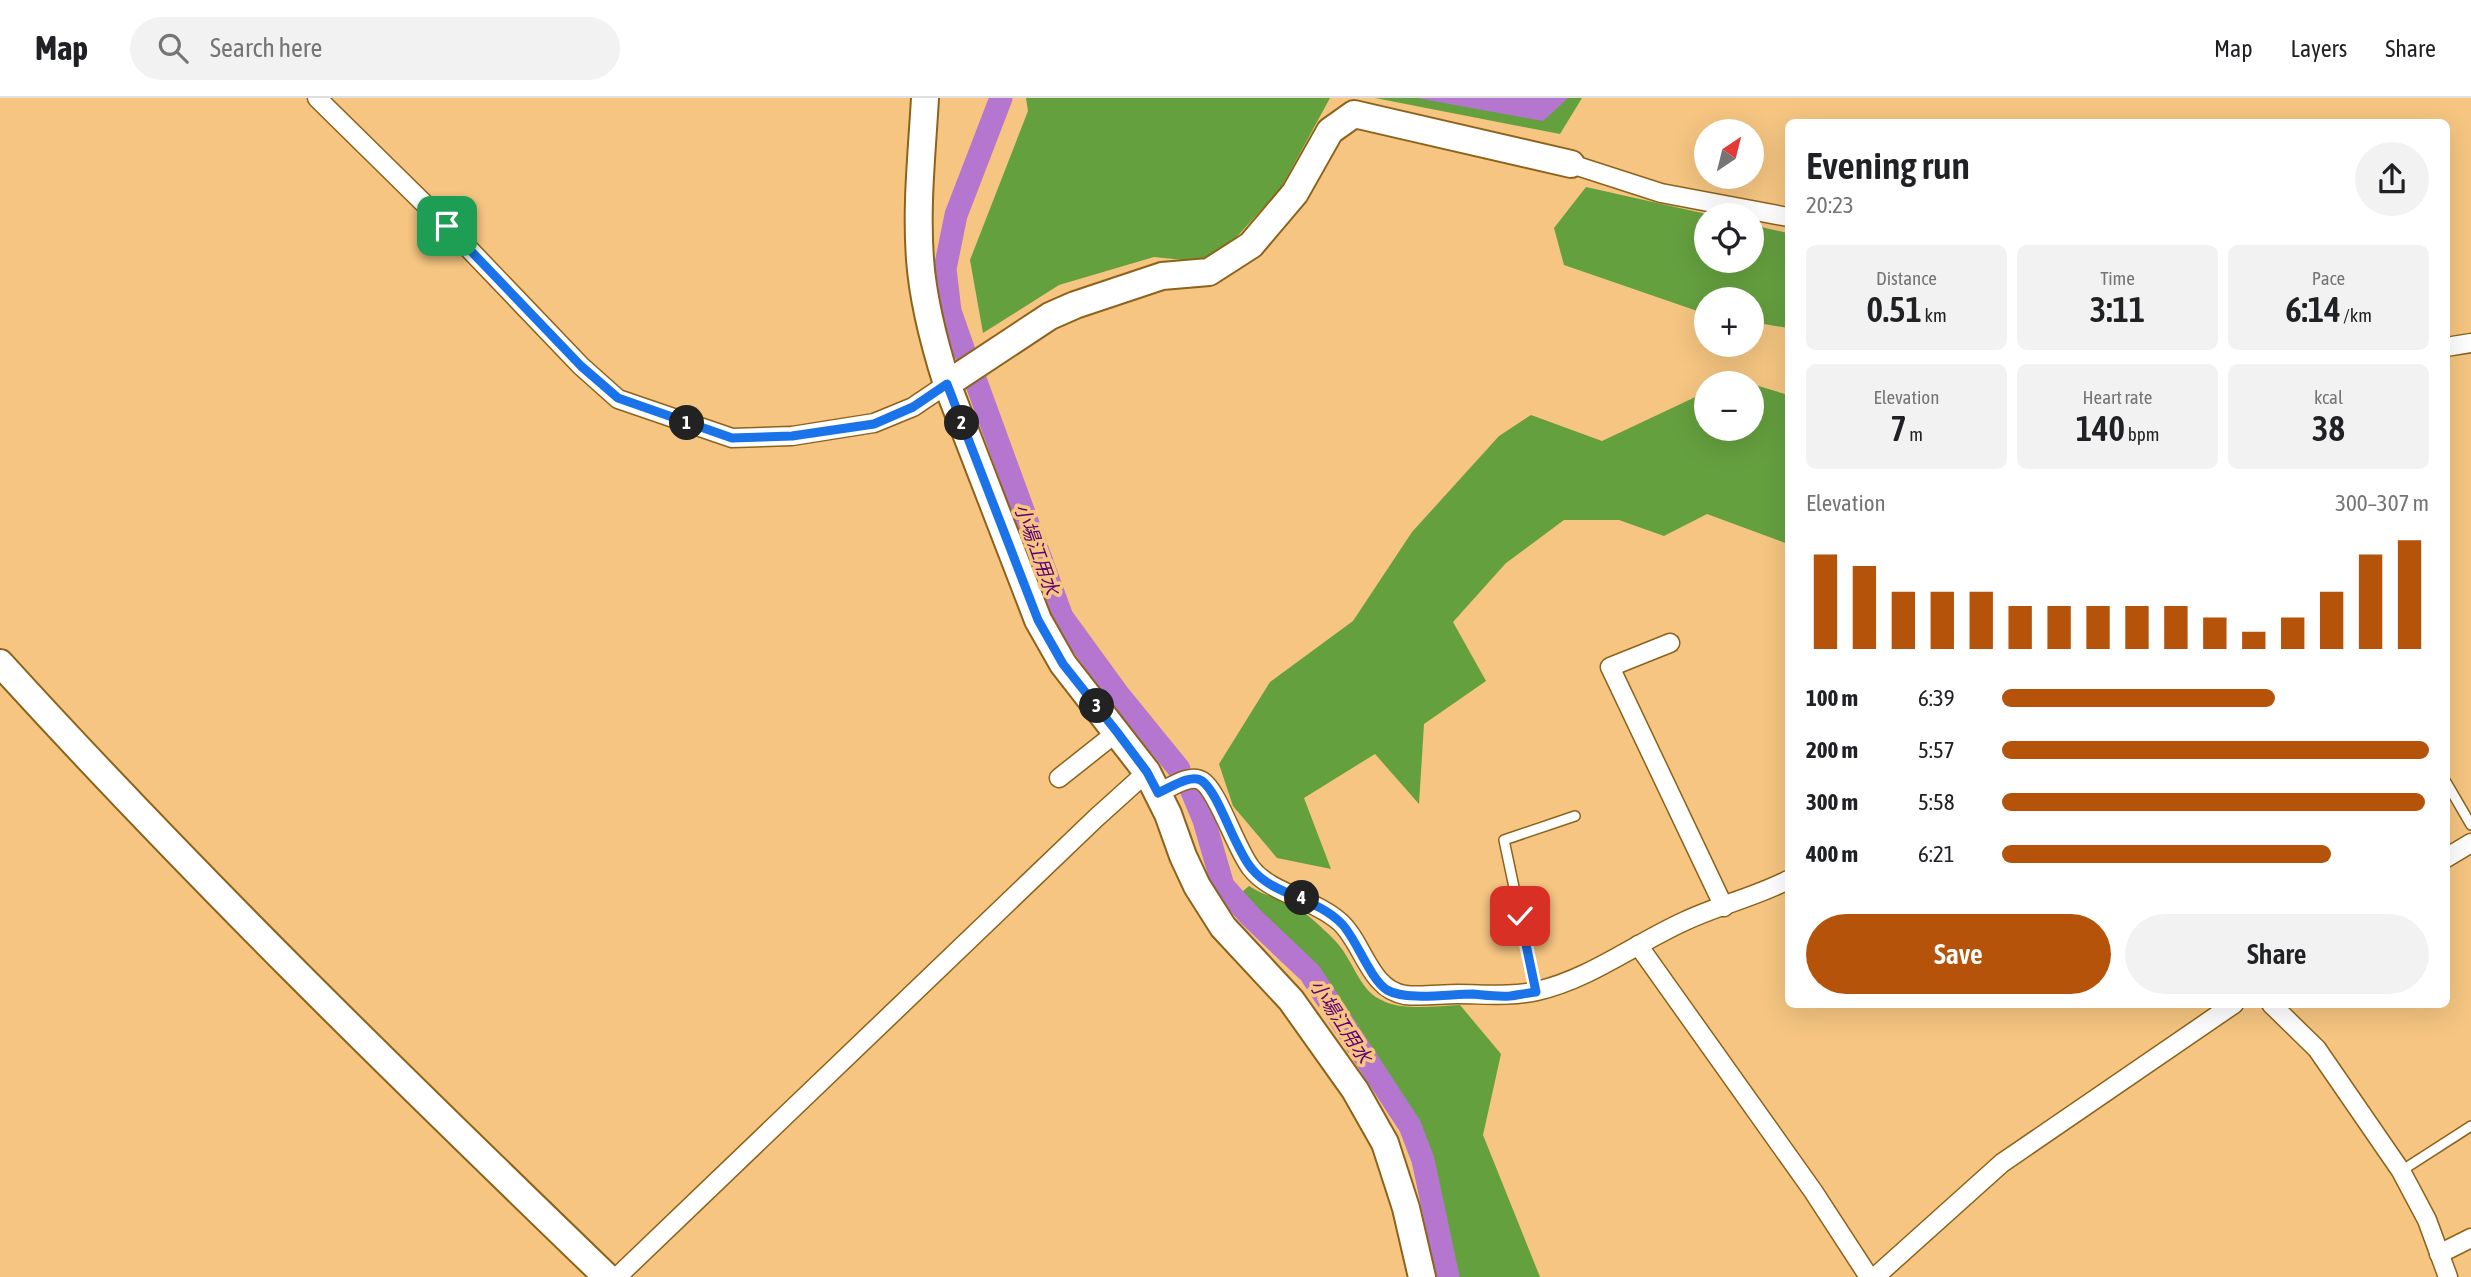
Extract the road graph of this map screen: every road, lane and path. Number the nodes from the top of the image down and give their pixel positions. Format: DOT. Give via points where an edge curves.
graph roads {
  1 [pos="317,98"];
  2 [pos="925,98"];
  3 [pos="1571,164"];
  4 [pos="1785,216"];
  5 [pos="2471,343"];
  6 [pos="2450,346"];
  7 [pos="947,384"];
  8 [pos="1670,643"];
  9 [pos="0,663"];
  10 [pos="1117,732"];
  11 [pos="1059,778"];
  12 [pos="1153,783"];
  13 [pos="2450,789"];
  14 [pos="1576,816"];
  15 [pos="2471,825"];
  16 [pos="2471,843"];
  17 [pos="2450,856"];
  18 [pos="1785,881"];
  19 [pos="1724,907"];
  20 [pos="1638,945"];
  21 [pos="1536,992"];
  22 [pos="2228,1008"];
  23 [pos="2275,1008"];
  24 [pos="2471,1126"];
  25 [pos="2401,1171"];
  26 [pos="2471,1238"];
  27 [pos="2439,1254"];
  28 [pos="607,1277"];
  29 [pos="617,1277"];
  30 [pos="1422,1277"];
  31 [pos="1868,1277"];
  32 [pos="1875,1277"];
  33 [pos="2448,1277"];
  1 -- 7 [label="street" via="618,398 732,438 792,436 874,424 913,407"];
  2 -- 7 [label="street" via="920,257 934,346"];
  3 -- 4 [label="street" via="1661,193"];
  3 -- 7 [label="street" via="1354,114 1329,131 1295,193 1251,245 1209,272 1163,276 1075,304"];
  5 -- 6 [label="street"];
  7 -- 10 [label="street" via="1038,620 1063,664"];
  8 -- 19 [label="street" via="1610,667"];
  9 -- 28 [label="street" via="361,1038"];
  10 -- 11 [label="street"];
  10 -- 12 [label="street"];
  12 -- 21 [label="street" via="1201,780 1212,791 1252,870 1264,882 1324,909 1343,925 1387,989 1405,995"];
  12 -- 29 [label="street" via="1102,812"];
  12 -- 30 [label="street" via="1197,886 1223,927 1291,1000 1355,1090 1385,1143"];
  13 -- 15 [label="lane"];
  14 -- 21 [label="lane" via="1504,840"];
  16 -- 17 [label="street"];
  18 -- 19 [label="street"];
  19 -- 20 [label="street"];
  20 -- 21 [label="street" via="1560,985"];
  20 -- 31 [label="street" via="1813,1191"];
  22 -- 32 [label="street" via="2002,1163"];
  23 -- 25 [label="street" via="2317,1049"];
  24 -- 25 [label="lane"];
  25 -- 27 [label="street"];
  26 -- 27 [label="street"];
  27 -- 33 [label="street"];
}
